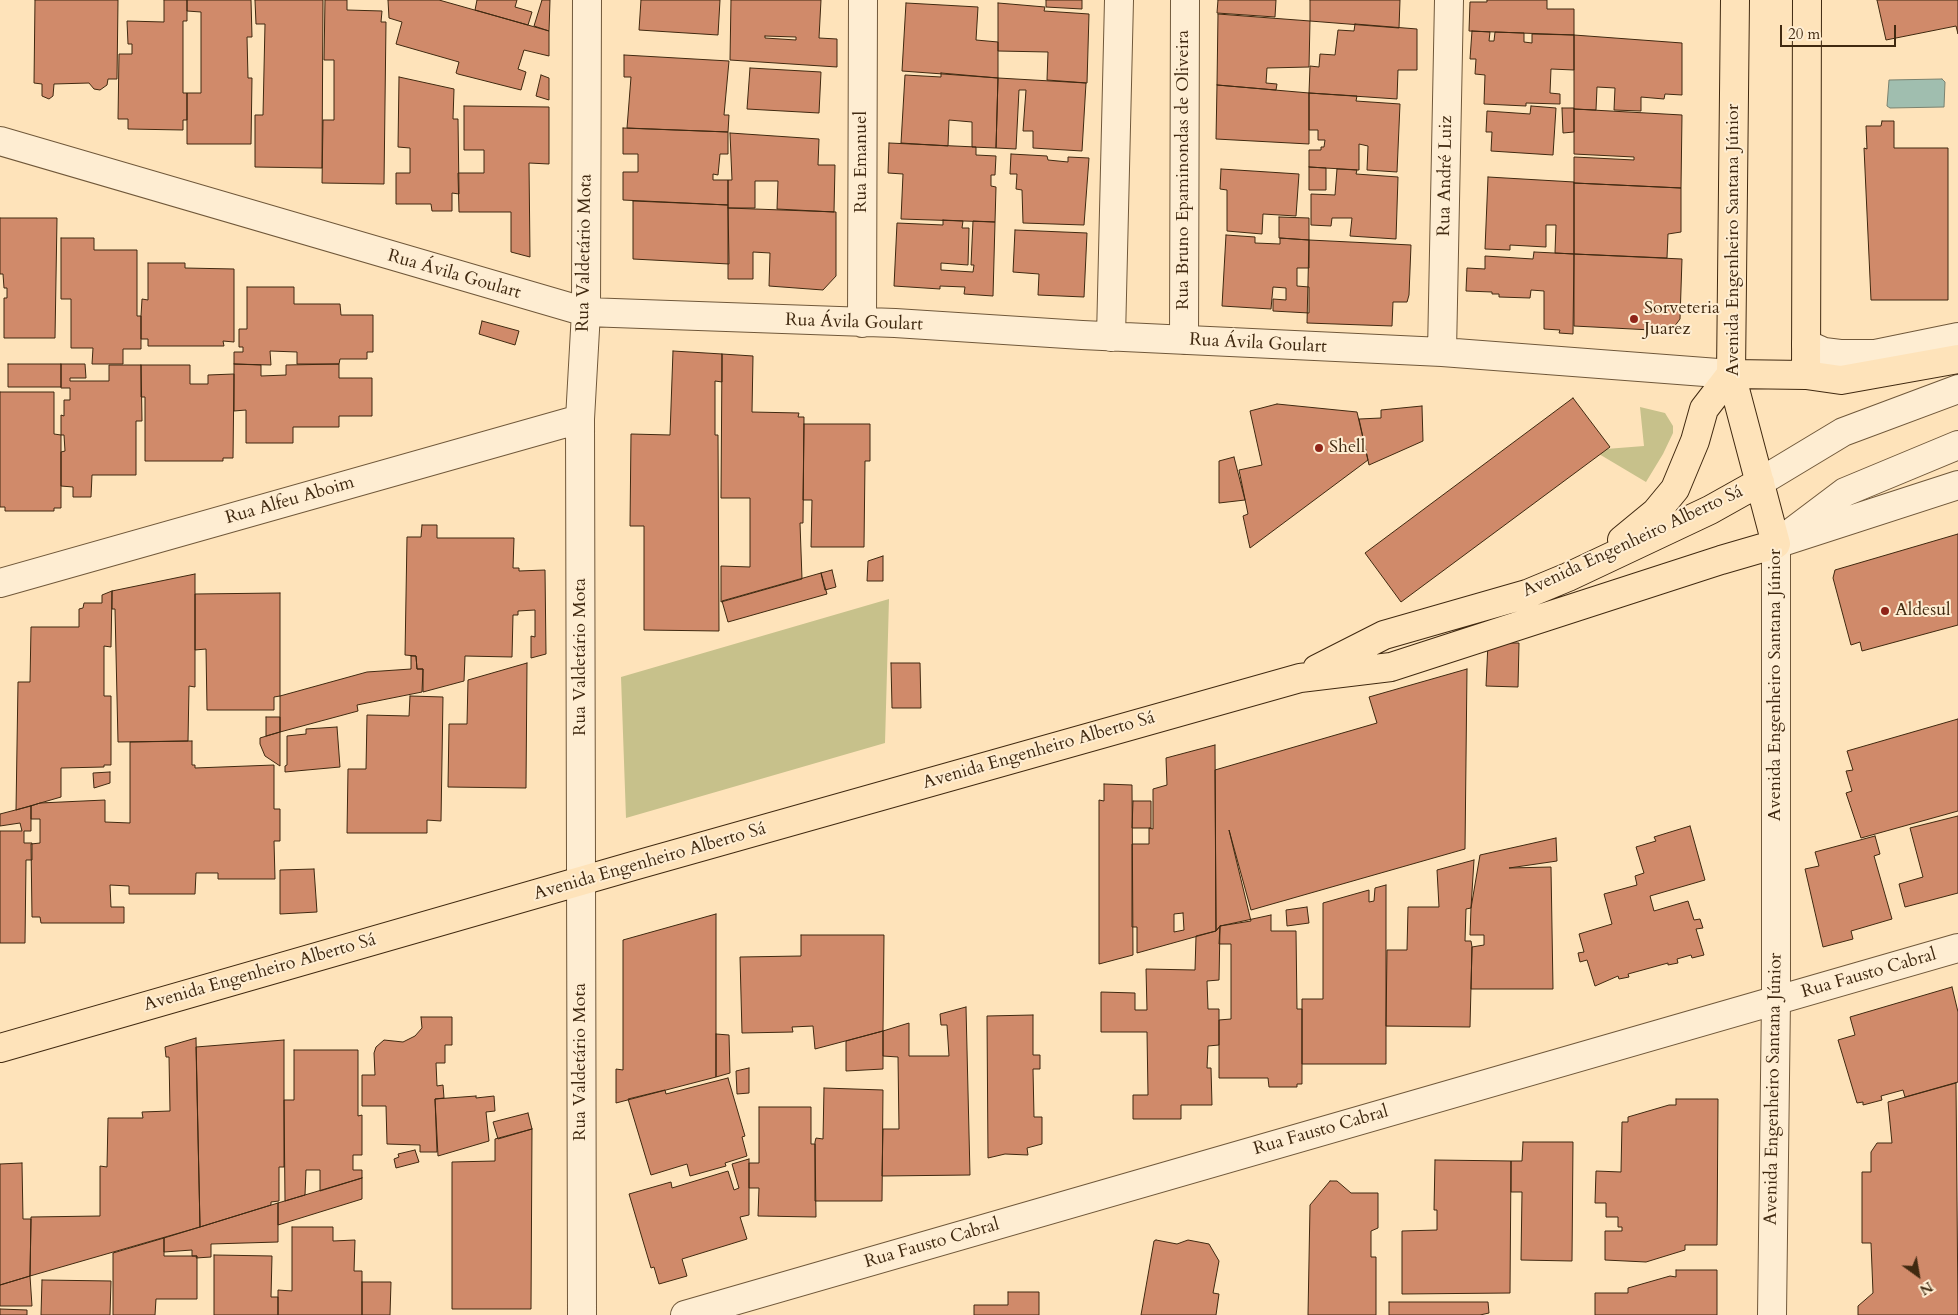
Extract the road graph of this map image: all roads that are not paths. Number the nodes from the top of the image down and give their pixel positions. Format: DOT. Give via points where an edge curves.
graph roads {
  1 [pos="586,0"];
  2 [pos="863,0"];
  3 [pos="1119,0"];
  4 [pos="1185,0"];
  5 [pos="1449,0"];
  6 [pos="1735,0"];
  7 [pos="1807,0"];
  8 [pos="0,142"];
  9 [pos="586,312"];
  10 [pos="862,323"];
  11 [pos="1958,336"];
  12 [pos="1112,337"];
  13 [pos="1184,340"];
  14 [pos="1806,344"];
  15 [pos="1442,352"];
  16 [pos="1958,359"];
  17 [pos="1731,374"];
  18 [pos="1806,375"];
  19 [pos="1958,389"];
  20 [pos="580,419"];
  21 [pos="1958,445"];
  22 [pos="1760,482"];
  23 [pos="1958,485"];
  24 [pos="1776,544"];
  25 [pos="1568,577"];
  26 [pos="0,583"];
  27 [pos="1300,678"];
  28 [pos="580,881"];
  29 [pos="1958,948"];
  30 [pos="1776,999"];
  31 [pos="0,1048"];
  32 [pos="582,1315"];
  33 [pos="685,1315"];
  34 [pos="1772,1315"];
  1 -- 9 [label="street, Rua Valdetário Mota"];
  2 -- 10 [label="street, Rua Emanuel"];
  3 -- 12 [label="street"];
  4 -- 13 [label="street, Rua Bruno Epaminondas de Oliveira"];
  5 -- 15 [label="street, Rua André Luiz"];
  6 -- 17 [label="main road, Avenida Engenheiro Santana Júnior"];
  7 -- 14 [label="main road"];
  8 -- 9 [label="street, Rua Ávila Goulart"];
  9 -- 10 [label="street, Rua Ávila Goulart"];
  9 -- 20 [label="street, Rua Valdetário Mota"];
  10 -- 12 [label="street, Rua Ávila Goulart"];
  11 -- 14 [label="street" via="1875,354 1824,352"];
  12 -- 13 [label="street, Rua Ávila Goulart"];
  13 -- 15 [label="street, Rua Ávila Goulart"];
  14 -- 18 [label="main road"];
  15 -- 17 [label="street, Rua Ávila Goulart"];
  16 -- 18 [label="main road" via="1841,380"];
  17 -- 18 [label="main road"];
  17 -- 22 [label="main road, Avenida Engenheiro Santana Júnior"];
  17 -- 25 [label="main road" via="1704,409 1675,489 1637,530"];
  19 -- 22 [label="street, Avenida Engenheiro Alberto Sá" via="1843,432"];
  20 -- 26 [label="street, Rua Alfeu Aboim"];
  20 -- 28 [label="street, Rua Valdetário Mota"];
  21 -- 24 [label="street, Avenida Engenheiro Alberto Sá" via="1845,492"];
  22 -- 24 [label="main road, Avenida Engenheiro Santana Júnior"];
  22 -- 25 [label="main road, Avenida Engenheiro Alberto Sá" via="1710,510"];
  23 -- 24 [label="street, Avenida Engenheiro Alberto Sá"];
  24 -- 27 [label="main road, Avenida Engenheiro Alberto Sá" via="1391,667"];
  24 -- 30 [label="street, Avenida Engenheiro Santana Júnior"];
  25 -- 27 [label="main road, Avenida Engenheiro Alberto Sá" via="1527,594 1384,635"];
  27 -- 28 [label="main road, Avenida Engenheiro Alberto Sá"];
  28 -- 31 [label="main road, Avenida Engenheiro Alberto Sá"];
  28 -- 32 [label="street, Rua Valdetário Mota"];
  29 -- 30 [label="street, Rua Fausto Cabral"];
  30 -- 33 [label="street, Rua Fausto Cabral"];
  30 -- 34 [label="street, Avenida Engenheiro Santana Júnior"];
}
